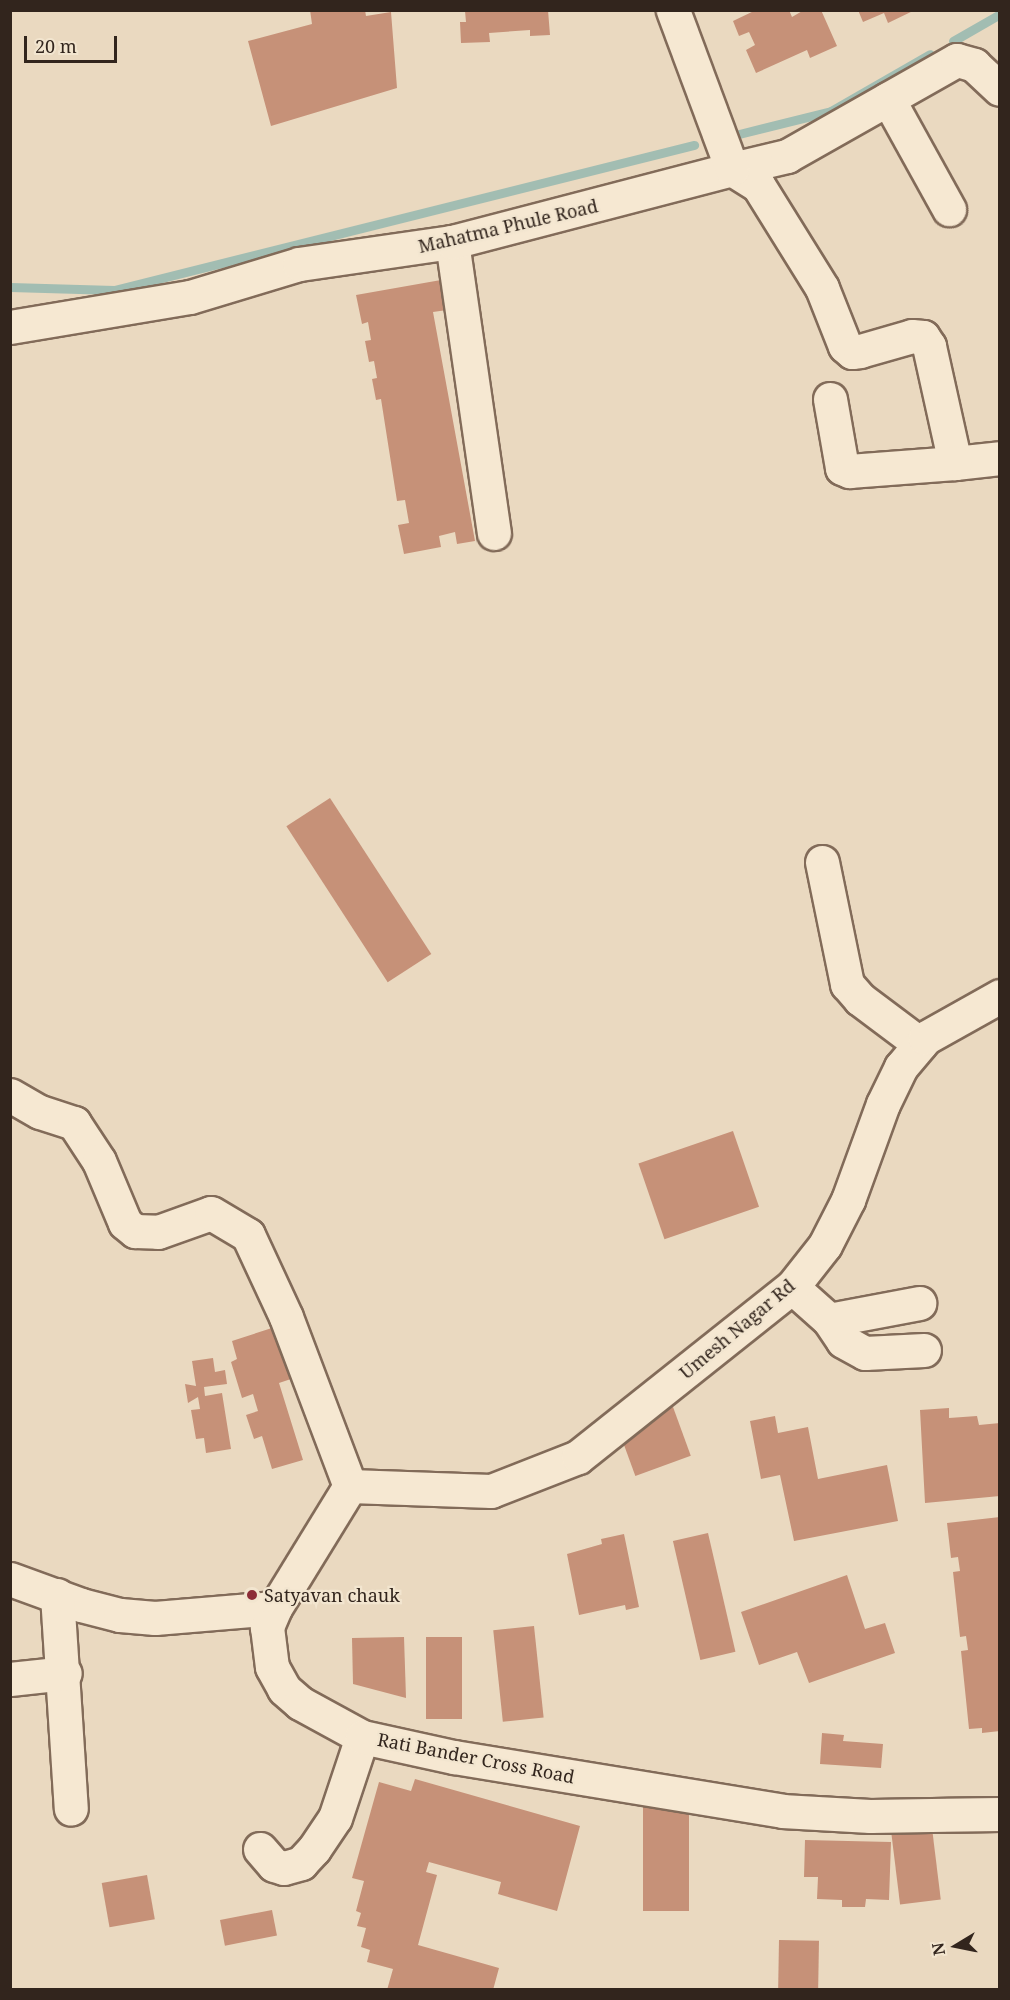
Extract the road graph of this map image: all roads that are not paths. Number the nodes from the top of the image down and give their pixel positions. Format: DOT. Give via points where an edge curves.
graph roads {
  1 [pos="673,10"];
  2 [pos="999,90"];
  3 [pos="888,99"];
  4 [pos="732,169"];
  5 [pos="949,209"];
  6 [pos="452,242"];
  7 [pos="10,327"];
  8 [pos="830,399"];
  9 [pos="999,458"];
  10 [pos="955,463"];
  11 [pos="494,533"];
  12 [pos="822,862"];
  13 [pos="999,996"];
  14 [pos="920,1044"];
  15 [pos="10,1095"];
  16 [pos="792,1287"];
  17 [pos="919,1303"];
  18 [pos="829,1320"];
  19 [pos="924,1350"];
  20 [pos="350,1486"];
  21 [pos="10,1579"];
  22 [pos="57,1595"];
  23 [pos="274,1608"];
  24 [pos="65,1673"];
  25 [pos="10,1679"];
  26 [pos="362,1737"];
  27 [pos="72,1809"];
  28 [pos="999,1814"];
  29 [pos="260,1849"];
  1 -- 4 [label="street"];
  2 -- 3 [label="street, Mahatma Phule Road" via="974,65 957,60"];
  3 -- 4 [label="street, Mahatma Phule Road" via="787,156"];
  3 -- 5 [label="street"];
  4 -- 6 [label="street, Mahatma Phule Road"];
  4 -- 10 [label="street" via="758,185 822,288 845,346 852,352 912,336 923,337 929,346"];
  6 -- 7 [label="street, Mahatma Phule Road" via="299,264 190,297"];
  6 -- 11 [label="street"];
  8 -- 10 [label="street" via="842,468 849,471"];
  9 -- 10 [label="street"];
  12 -- 14 [label="street" via="847,984 860,999"];
  13 -- 14 [label="street, Umesh Nagar Rd"];
  14 -- 16 [label="street, Umesh Nagar Rd" via="901,1066 883,1104 849,1200 825,1245"];
  15 -- 20 [label="street" via="40,1112 74,1123 99,1161 125,1223 135,1231 158,1232 211,1213 248,1235 286,1317"];
  16 -- 18 [label="street"];
  16 -- 20 [label="street, Umesh Nagar Rd" via="578,1458 543,1474 491,1491"];
  17 -- 18 [label="street"];
  18 -- 19 [label="street" via="843,1341 865,1353"];
  20 -- 23 [label="street, Rati Bander Cross Road"];
  21 -- 22 [label="street"];
  22 -- 23 [label="street" via="120,1615 155,1618"];
  22 -- 24 [label="street"];
  23 -- 26 [label="street, Rati Bander Cross Road" via="267,1627 267,1646 272,1667 284,1689 300,1703"];
  24 -- 25 [label="street"];
  24 -- 27 [label="street"];
  26 -- 28 [label="street, Rati Bander Cross Road" via="454,1757 782,1811 870,1816"];
  26 -- 29 [label="street" via="335,1818 314,1850 301,1863 284,1868 274,1865"];
}
